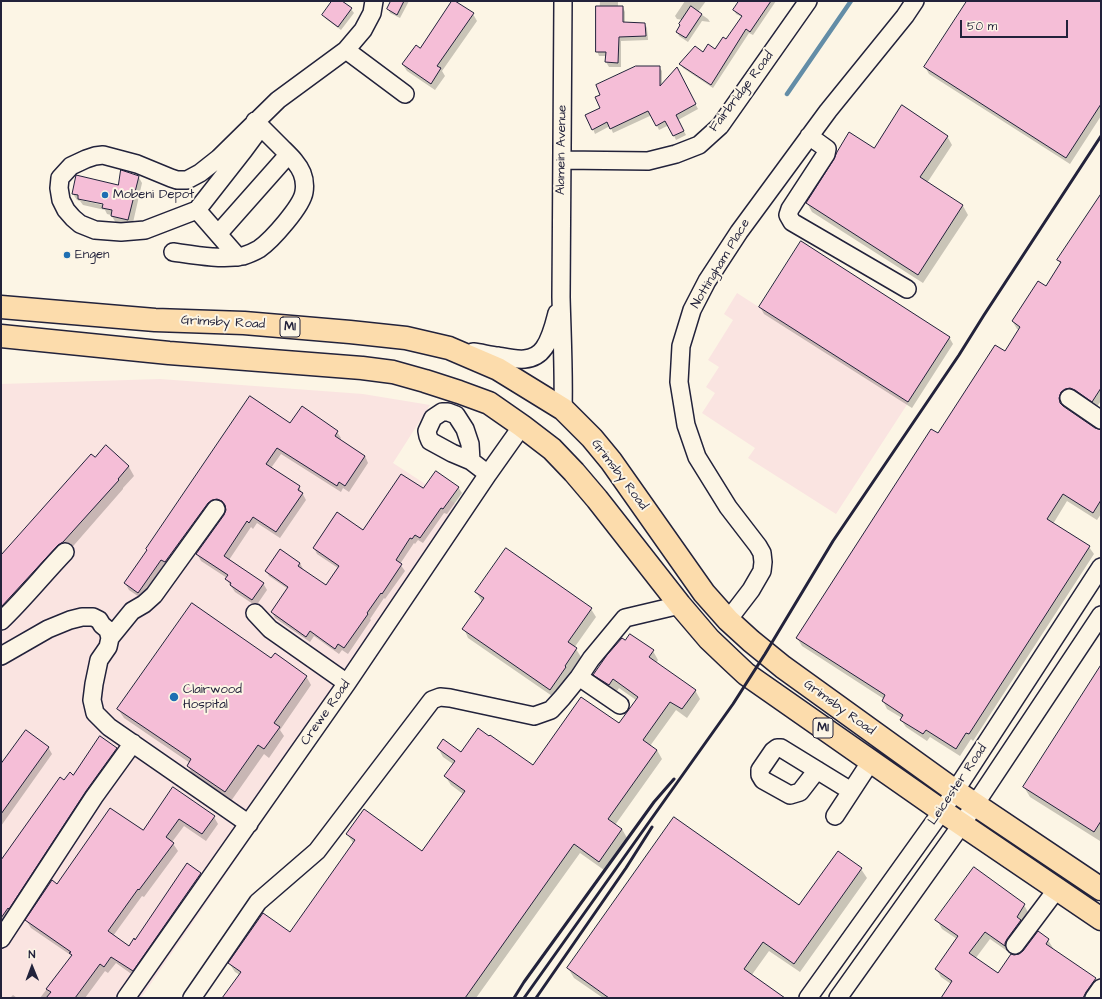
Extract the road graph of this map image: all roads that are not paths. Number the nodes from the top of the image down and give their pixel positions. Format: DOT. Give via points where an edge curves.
graph roads {
  1 [pos="374,1"];
  2 [pos="563,1"];
  3 [pos="808,1"];
  4 [pos="915,1"];
  5 [pos="346,50"];
  6 [pos="405,94"];
  7 [pos="258,124"];
  8 [pos="809,136"];
  9 [pos="288,155"];
  10 [pos="562,160"];
  11 [pos="197,210"];
  12 [pos="218,234"];
  13 [pos="172,252"];
  14 [pos="238,257"];
  15 [pos="907,289"];
  16 [pos="561,298"];
  17 [pos="1,307"];
  18 [pos="1,336"];
  19 [pos="449,348"];
  20 [pos="1069,398"];
  21 [pos="563,409"];
  22 [pos="1101,420"];
  23 [pos="522,426"];
  24 [pos="471,461"];
  25 [pos="488,474"];
  26 [pos="216,509"];
  27 [pos="65,552"];
  28 [pos="1101,567"];
  29 [pos="1078,602"];
  30 [pos="680,605"];
  31 [pos="255,613"];
  32 [pos="1101,616"];
  33 [pos="728,620"];
  34 [pos="1,621"];
  35 [pos="110,638"];
  36 [pos="709,639"];
  37 [pos="2,653"];
  38 [pos="579,678"];
  39 [pos="347,683"];
  40 [pos="620,705"];
  41 [pos="133,743"];
  42 [pos="871,761"];
  43 [pos="817,770"];
  44 [pos="851,791"];
  45 [pos="955,791"];
  46 [pos="975,804"];
  47 [pos="942,811"];
  48 [pos="835,816"];
  49 [pos="248,824"];
  50 [pos="962,824"];
  51 [pos="1057,889"];
  52 [pos="1101,889"];
  53 [pos="1101,919"];
  54 [pos="1,940"];
  55 [pos="1015,945"];
  56 [pos="1101,988"];
  57 [pos="126,998"];
  58 [pos="192,998"];
  59 [pos="808,998"];
  60 [pos="838,998"];
  61 [pos="1094,998"];
  1 -- 5 [label="street" via="372,14 363,30"];
  2 -- 10 [label="street, Alamein Avenue"];
  3 -- 10 [label="street, Fairbridge Road" via="720,126 699,145 648,161"];
  4 -- 8 [label="street, Nottingham Place"];
  5 -- 6 [label="street"];
  5 -- 7 [label="street" via="278,100"];
  7 -- 9 [label="street"];
  7 -- 11 [label="street" via="244,150"];
  7 -- 11 [label="street" via="200,173 187,180 177,180 137,164 103,155 86,158 71,166 60,178 61,200 66,210 80,224 95,230 145,230"];
  8 -- 15 [label="street" via="827,149 790,209 788,215 792,222"];
  8 -- 33 [label="street, Nottingham Place" via="739,232 707,281 692,310 681,346 679,382 686,424 697,457 728,507 762,553 762,571"];
  9 -- 12 [label="street"];
  9 -- 14 [label="street" via="299,167 304,180 304,192 300,202 261,248"];
  10 -- 16 [label="street, Alamein Avenue"];
  11 -- 12 [label="street"];
  12 -- 14 [label="street"];
  13 -- 14 [label="street"];
  16 -- 19 [label="street, Alamein Avenue" via="549,340 536,357 516,360"];
  16 -- 21 [label="street, Alamein Avenue"];
  17 -- 19 [label="highway, Grimsby Road / M1" via="350,332 406,338"];
  18 -- 23 [label="highway, Grimsby Road / M1" via="393,372 489,403"];
  19 -- 21 [label="highway, Grimsby Road / M1" via="498,369"];
  20 -- 22 [label="street"];
  21 -- 33 [label="highway, Grimsby Road / M1" via="611,461 704,593"];
  23 -- 25 [label="street, Crewe Road"];
  23 -- 30 [label="highway, Grimsby Road / M1" via="552,449 598,499"];
  24 -- 25 [label="street"];
  25 -- 39 [label="street, Crewe Road"];
  26 -- 35 [label="street" via="154,595 132,611"];
  27 -- 34 [label="street"];
  28 -- 29 [label="street, Leicester Road"];
  29 -- 32 [label="street"];
  29 -- 45 [label="street, Leicester Road"];
  30 -- 36 [label="highway, Grimsby Road / M1"];
  30 -- 38 [label="street" via="625,618 591,659"];
  31 -- 39 [label="street" via="270,629"];
  32 -- 46 [label="street, Leicester Road"];
  33 -- 36 [label="highway"];
  33 -- 45 [label="highway, Grimsby Road / M1" via="783,667"];
  35 -- 37 [label="street" via="108,630 99,620 82,617 48,629"];
  35 -- 41 [label="street" via="108,647 99,660 92,700 95,712 109,727"];
  36 -- 42 [label="highway, Grimsby Road / M1" via="750,677"];
  38 -- 40 [label="street"];
  38 -- 58 [label="street" via="551,710 534,716 450,698 440,697 432,700 317,851 258,902"];
  39 -- 49 [label="street, Crewe Road"];
  41 -- 49 [label="street"];
  41 -- 54 [label="street" via="94,797"];
  42 -- 44 [label="street"];
  42 -- 47 [label="highway, Grimsby Road / M1"];
  43 -- 44 [label="street"];
  44 -- 48 [label="street"];
  45 -- 46 [label="highway, Grimsby Road / M1"];
  45 -- 47 [label="street, Leicester Road"];
  46 -- 50 [label="street, Leicester Road"];
  46 -- 52 [label="highway, Grimsby Road / M1"];
  47 -- 50 [label="highway, Grimsby Road / M1"];
  47 -- 59 [label="street, Leicester Road"];
  49 -- 57 [label="street, Crewe Road"];
  50 -- 51 [label="highway, Grimsby Road / M1"];
  50 -- 60 [label="street, Leicester Road"];
  51 -- 53 [label="highway, Grimsby Road / M1"];
  51 -- 55 [label="street"];
  56 -- 61 [label="street"];
}
